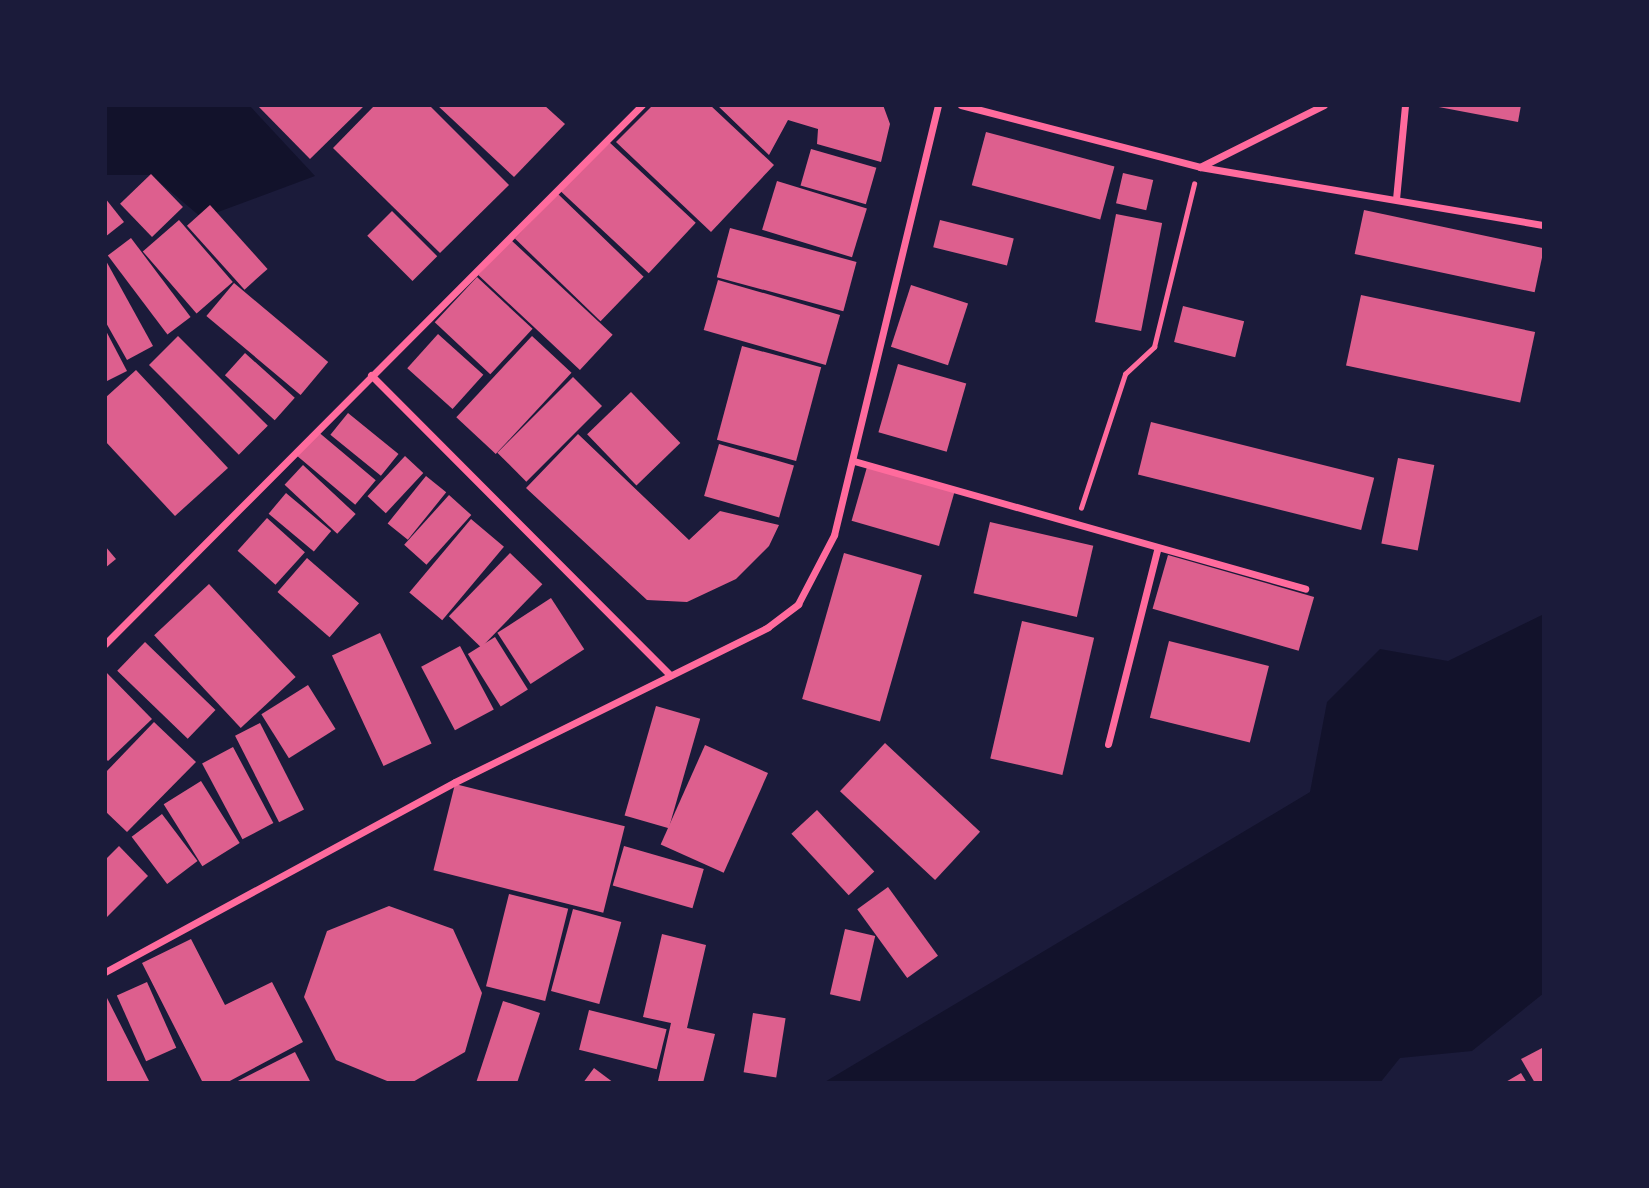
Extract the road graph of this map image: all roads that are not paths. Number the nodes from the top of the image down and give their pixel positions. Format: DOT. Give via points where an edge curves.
graph roads {
  1 [pos="642,105"];
  2 [pos="938,105"];
  3 [pos="961,105"];
  4 [pos="1324,105"];
  5 [pos="1405,105"];
  6 [pos="1200,167"];
  7 [pos="1396,199"];
  8 [pos="1544,225"];
  9 [pos="371,375"];
  10 [pos="854,461"];
  11 [pos="1157,550"];
  12 [pos="1305,589"];
  13 [pos="105,643"];
  14 [pos="670,675"];
  15 [pos="1108,744"];
  16 [pos="105,972"];
  1 -- 9 [label="street"];
  2 -- 10 [label="street"];
  3 -- 6 [label="street"];
  4 -- 6 [label="street"];
  5 -- 7 [label="street"];
  6 -- 7 [label="street"];
  7 -- 8 [label="street"];
  9 -- 13 [label="street"];
  9 -- 14 [label="street"];
  10 -- 11 [label="street"];
  10 -- 14 [label="street" via="834,535 798,604 768,627"];
  11 -- 12 [label="street"];
  11 -- 15 [label="street"];
  14 -- 16 [label="street" via="455,782"];
}
